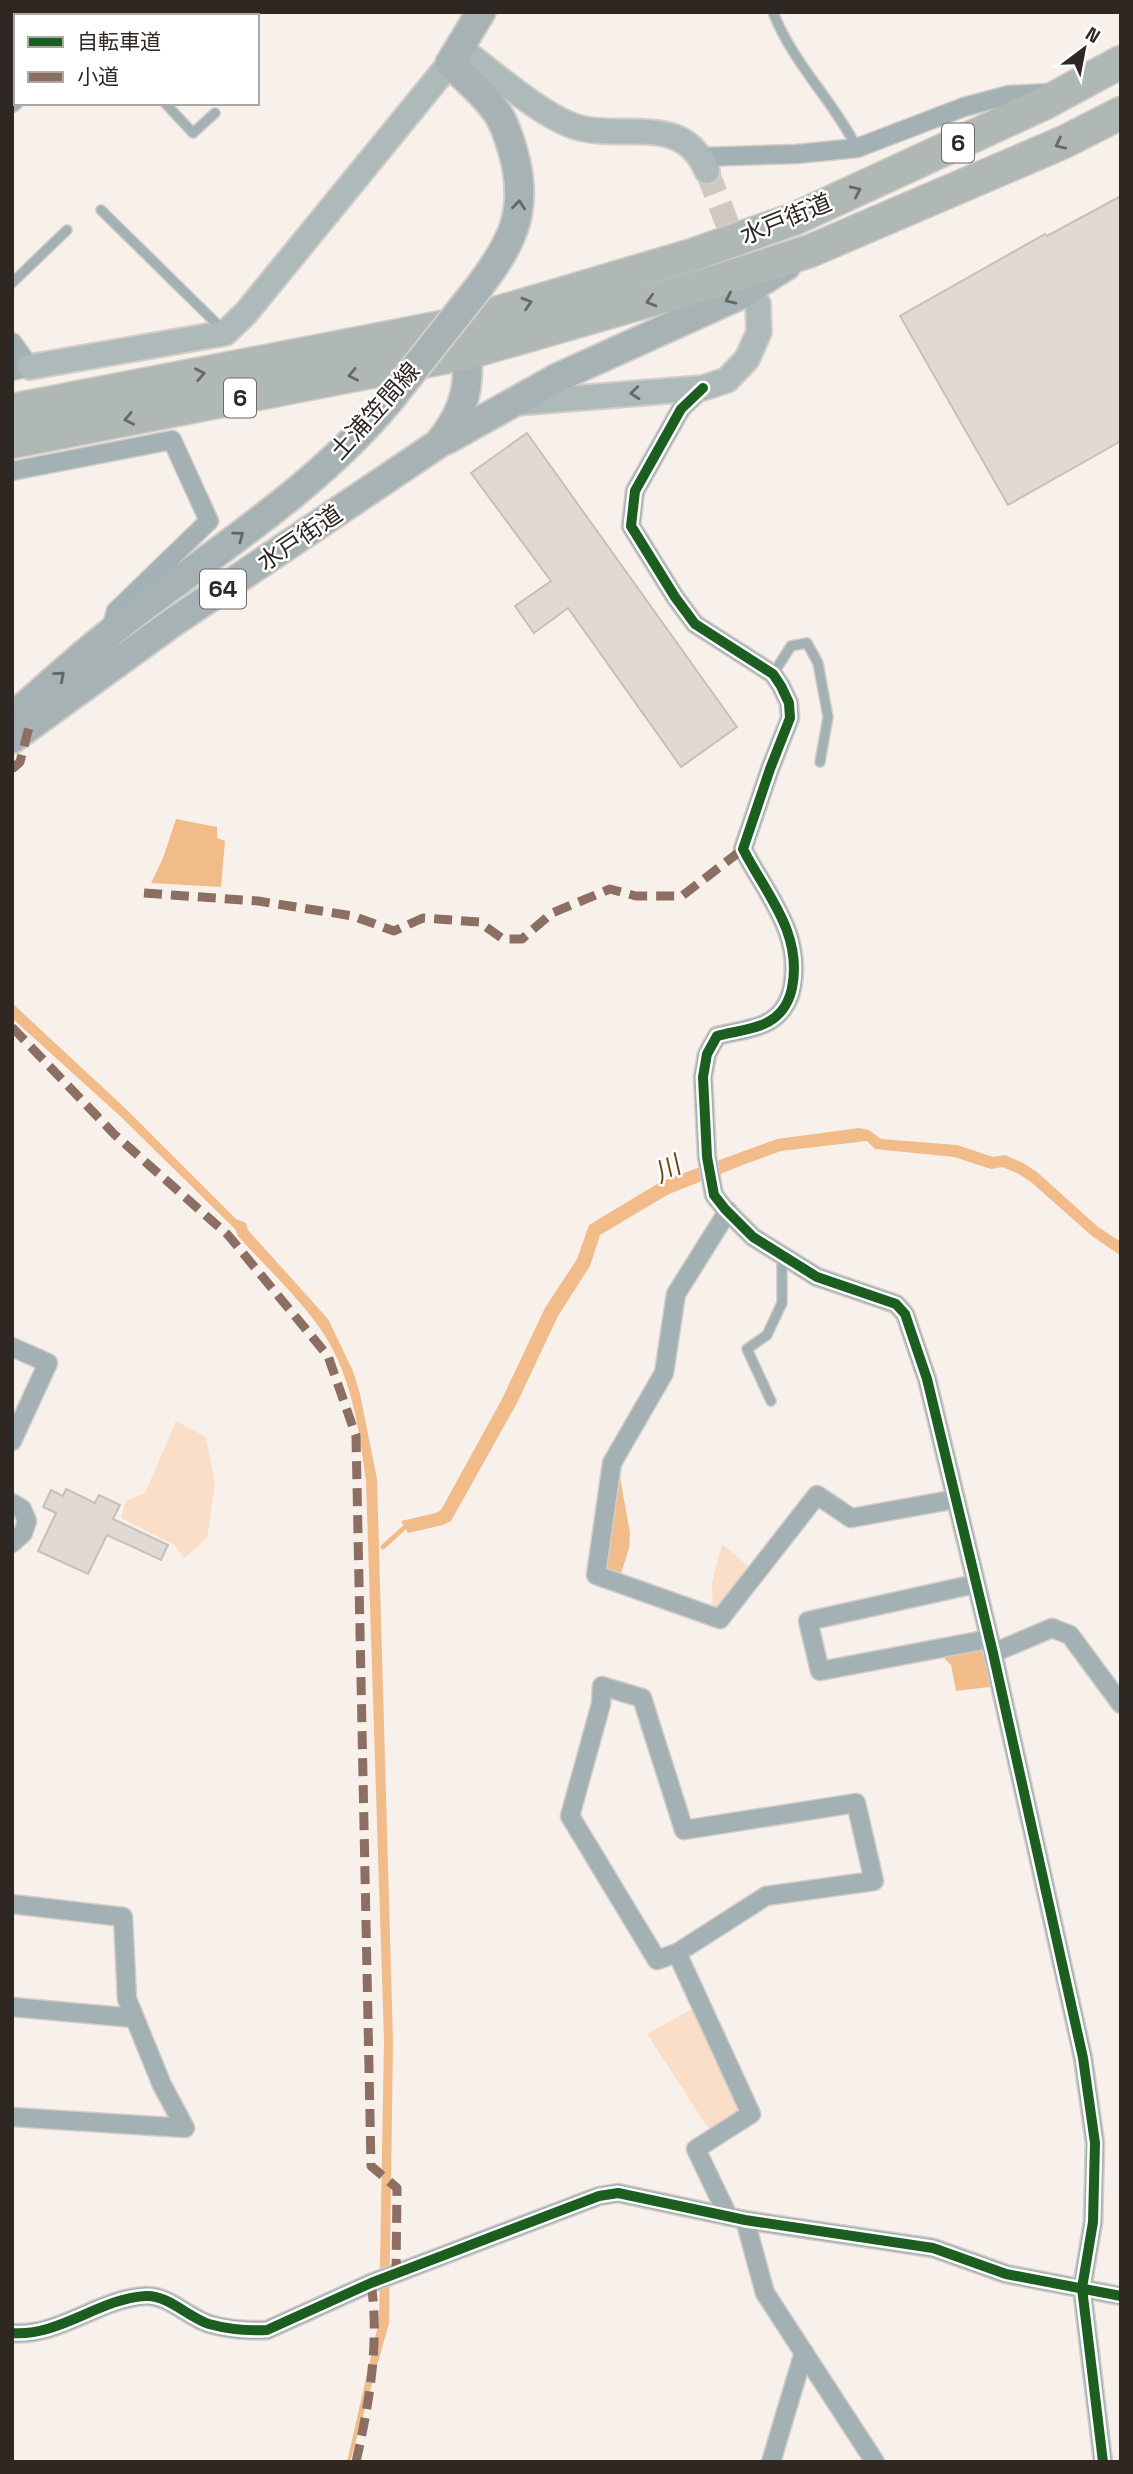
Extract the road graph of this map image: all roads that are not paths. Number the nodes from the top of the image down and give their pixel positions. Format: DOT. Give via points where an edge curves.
graph roads {
  1 [pos="481,12"];
  2 [pos="773,12"];
  3 [pos="455,56"];
  4 [pos="1121,62"];
  5 [pos="1065,92"];
  6 [pos="167,105"];
  7 [pos="215,113"];
  8 [pos="1121,113"];
  9 [pos="857,148"];
  10 [pos="704,164"];
  11 [pos="100,210"];
  12 [pos="67,230"];
  13 [pos="810,251"];
  14 [pos="12,284"];
  15 [pos="758,304"];
  16 [pos="225,333"];
  17 [pos="465,338"];
  18 [pos="12,342"];
  19 [pos="21,369"];
  20 [pos="703,388"];
  21 [pos="510,403"];
  22 [pos="12,410"];
  23 [pos="12,442"];
  24 [pos="438,444"];
  25 [pos="12,471"];
  26 [pos="110,633"];
  27 [pos="773,674"];
  28 [pos="12,723"];
  29 [pos="12,739"];
  30 [pos="820,762"];
  31 [pos="728,1211"];
  32 [pos="782,1256"];
  33 [pos="12,1347"];
  34 [pos="771,1401"];
  35 [pos="13,1439"];
  36 [pos="956,1499"];
  37 [pos="12,1503"];
  38 [pos="12,1543"];
  39 [pos="975,1584"];
  40 [pos="991,1646"];
  41 [pos="1121,1704"];
  42 [pos="12,1904"];
  43 [pos="677,1953"];
  44 [pos="12,2007"];
  45 [pos="134,2018"];
  46 [pos="12,2117"];
  47 [pos="736,2218"];
  48 [pos="1082,2288"];
  49 [pos="1121,2296"];
  50 [pos="12,2333"];
  51 [pos="804,2352"];
  52 [pos="771,2462"];
  53 [pos="875,2462"];
  54 [pos="1103,2462"];
  1 -- 3 [label="main road"];
  2 -- 9 [label="lane" via="810,79 845,124"];
  3 -- 10 [label="street" via="550,116 602,132 668,133 682,140"];
  3 -- 16 [label="street"];
  26 -- 3 [label="main road, 土浦笠間線 / 64, one-way, bridge" via="290,498 347,447 496,264 516,226 519,177 500,116"];
  4 -- 5 [label="highway, 水戸街道 / 6"];
  5 -- 9 [label="street" via="1009,96 964,107"];
  17 -- 5 [label="highway, 水戸街道 / 6, one-way" via="794,219"];
  6 -- 7 [label="lane" via="193,134"];
  8 -- 13 [label="highway, 水戸街道 / 6, one-way" via="1065,142"];
  9 -- 10 [label="street"];
  11 -- 16 [label="lane"];
  12 -- 14 [label="lane"];
  13 -- 17 [label="highway, 水戸街道 / 6, one-way" via="704,285"];
  13 -- 21 [label="main road, one-way" via="738,296"];
  15 -- 20 [label="street" via="759,332 747,359 727,380"];
  16 -- 19 [label="street"];
  22 -- 17 [label="highway, 6, one-way"];
  17 -- 23 [label="highway, 6, one-way"];
  17 -- 24 [label="main road, 水戸街道 / 64" via="468,376 461,410"];
  18 -- 19 [label="street"];
  20 -- 21 [label="street, one-way"];
  20 -- 27 [label="street" via="681,410 635,491 631,526 695,624"];
  21 -- 24 [label="main road"];
  24 -- 29 [label="main road, 水戸街道 / 64" via="172,623"];
  25 -- 26 [label="street" via="172,440 209,521 116,611"];
  28 -- 26 [label="main road, 土浦笠間線 / 64, one-way" via="17,713"];
  27 -- 30 [label="lane" via="791,646 807,643 818,663 828,717"];
  27 -- 31 [label="street" via="789,703 790,718 743,849 787,927 794,948 794,980 790,1001 778,1015 765,1024 717,1036 707,1055 703,1077 707,1157 714,1195"];
  31 -- 32 [label="street" via="753,1237"];
  31 -- 36 [label="street" via="677,1294 664,1373 612,1463 596,1575 720,1619 817,1495 851,1518"];
  32 -- 34 [label="lane" via="782,1303 767,1335 747,1349"];
  32 -- 36 [label="street" via="817,1277 896,1304 905,1314 927,1379"];
  33 -- 35 [label="street" via="48,1363"];
  36 -- 39 [label="street"];
  37 -- 38 [label="street" via="22,1509 27,1521"];
  39 -- 40 [label="street"];
  39 -- 40 [label="street" via="808,1621 820,1671"];
  40 -- 41 [label="street" via="1052,1628 1070,1634"];
  40 -- 48 [label="street" via="1083,2058 1095,2143 1093,2222"];
  42 -- 45 [label="street" via="123,1917 127,1999"];
  43 -- 43 [label="street" via="657,1960 570,1816 602,1686 642,1698 684,1830 856,1803 874,1881 766,1896"];
  43 -- 47 [label="street" via="751,2114 696,2149"];
  44 -- 45 [label="street"];
  45 -- 46 [label="street" via="185,2127"];
  47 -- 48 [label="street" via="933,2248 1006,2274"];
  47 -- 50 [label="street" via="618,2193 598,2196 371,2283 267,2330 208,2323 146,2296 24,2334"];
  47 -- 51 [label="street" via="765,2293"];
  48 -- 49 [label="street"];
  48 -- 54 [label="street"];
  51 -- 52 [label="street"];
  51 -- 53 [label="street"];
}
